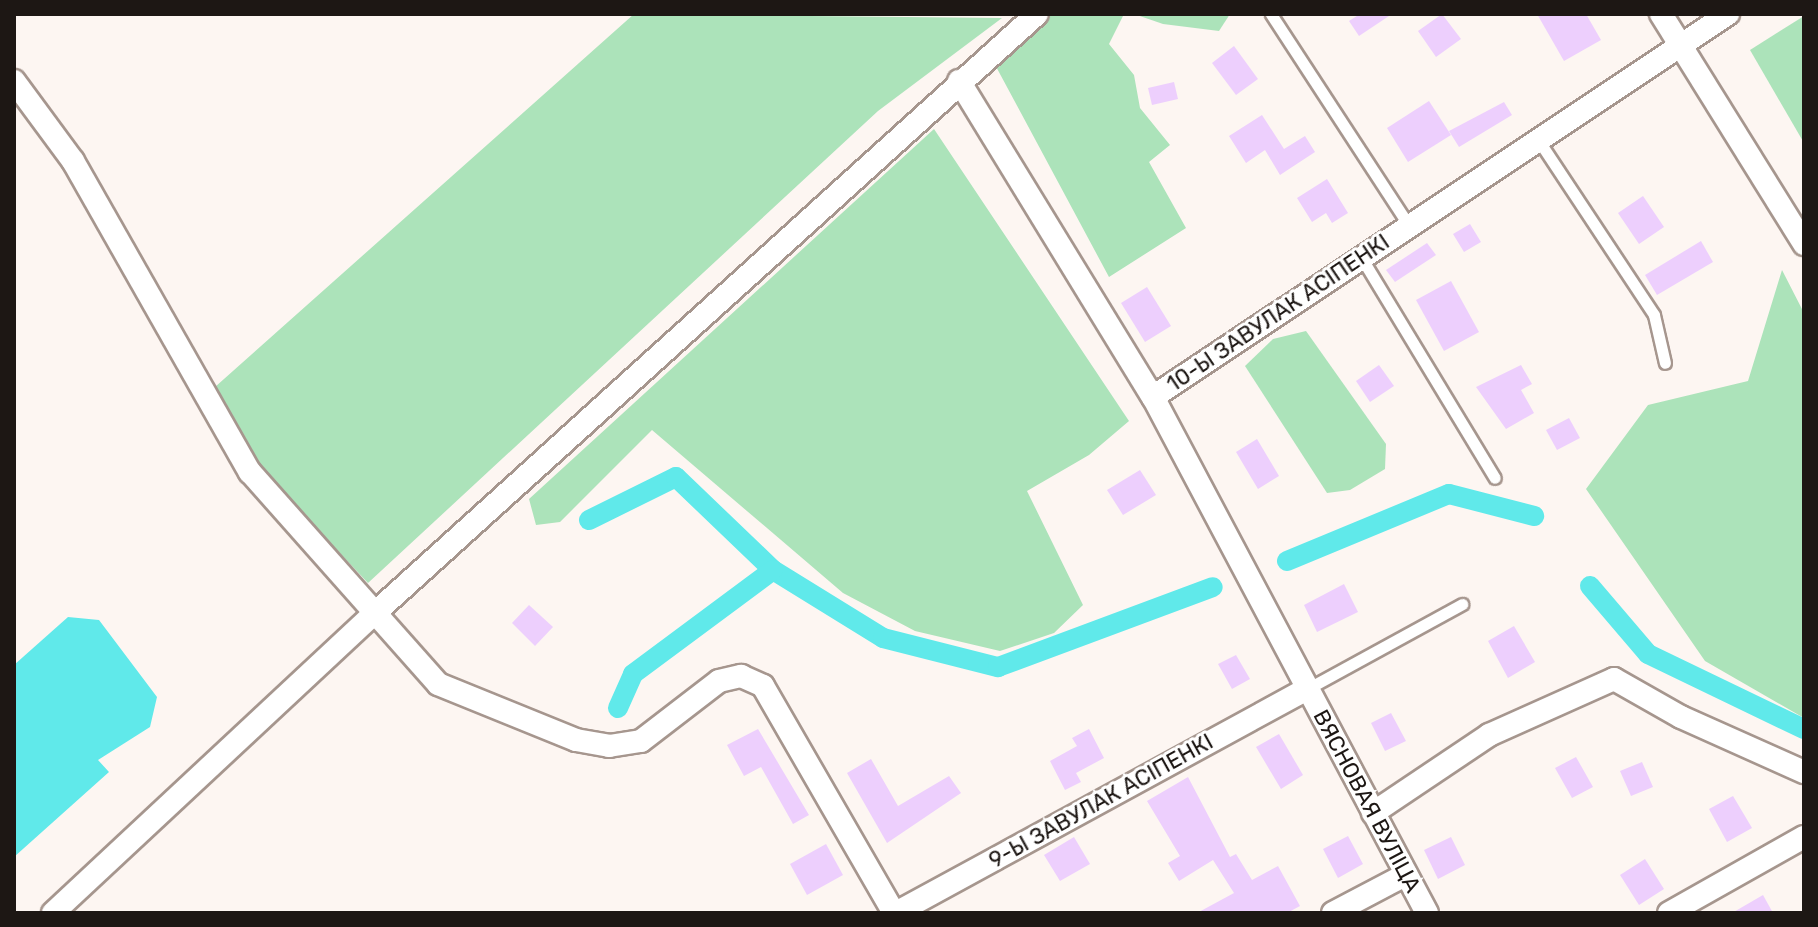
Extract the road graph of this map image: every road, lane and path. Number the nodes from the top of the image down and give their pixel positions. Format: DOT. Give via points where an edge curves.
graph roads {
  1 [pos="1037,14"];
  2 [pos="1271,14"];
  3 [pos="1661,14"];
  4 [pos="1728,14"];
  5 [pos="1677,44"];
  6 [pos="14,81"];
  7 [pos="959,81"];
  8 [pos="1537,137"];
  9 [pos="1408,224"];
  10 [pos="1804,244"];
  11 [pos="1361,257"];
  12 [pos="1665,363"];
  13 [pos="1153,397"];
  14 [pos="1495,478"];
  15 [pos="1462,604"];
  16 [pos="376,612"];
  17 [pos="1307,689"];
  18 [pos="1804,772"];
  19 [pos="1373,813"];
  20 [pos="1804,837"];
  21 [pos="1405,875"];
  22 [pos="53,913"];
  23 [pos="895,913"];
  24 [pos="1333,913"];
  25 [pos="1427,913"];
  26 [pos="1669,913"];
  1 -- 7 [label="street"];
  2 -- 9 [label="lane"];
  3 -- 5 [label="street"];
  4 -- 5 [label="street, 10-Ы ЗАВУЛАК АСІПЕНКІ"];
  5 -- 8 [label="street, 10-Ы ЗАВУЛАК АСІПЕНКІ"];
  5 -- 10 [label="street"];
  6 -- 16 [label="street" via="73,161 250,472"];
  7 -- 13 [label="street"];
  7 -- 16 [label="street"];
  8 -- 9 [label="street, 10-Ы ЗАВУЛАК АСІПЕНКІ"];
  8 -- 12 [label="lane" via="1654,315"];
  9 -- 11 [label="street, 10-Ы ЗАВУЛАК АСІПЕНКІ"];
  11 -- 13 [label="street, 10-Ы ЗАВУЛАК АСІПЕНКІ"];
  11 -- 14 [label="lane"];
  13 -- 17 [label="street, 10-Ы ЗАВУЛАК АСІПЕНКІ"];
  15 -- 17 [label="lane"];
  16 -- 22 [label="street"];
  16 -- 23 [label="street" via="438,684 576,740 609,746 641,741 719,681 741,676 763,686"];
  17 -- 19 [label="street, ВЯСНОВАЯ ВУЛІЦА"];
  17 -- 23 [label="street, 9-Ы ЗАВУЛАК АСІПЕНКІ"];
  18 -- 19 [label="street" via="1681,717 1614,679 1489,735"];
  19 -- 21 [label="street, ВЯСНОВАЯ ВУЛІЦА"];
  20 -- 26 [label="street"];
  21 -- 24 [label="street"];
  21 -- 25 [label="street, ВЯСНОВАЯ ВУЛІЦА"];
}
